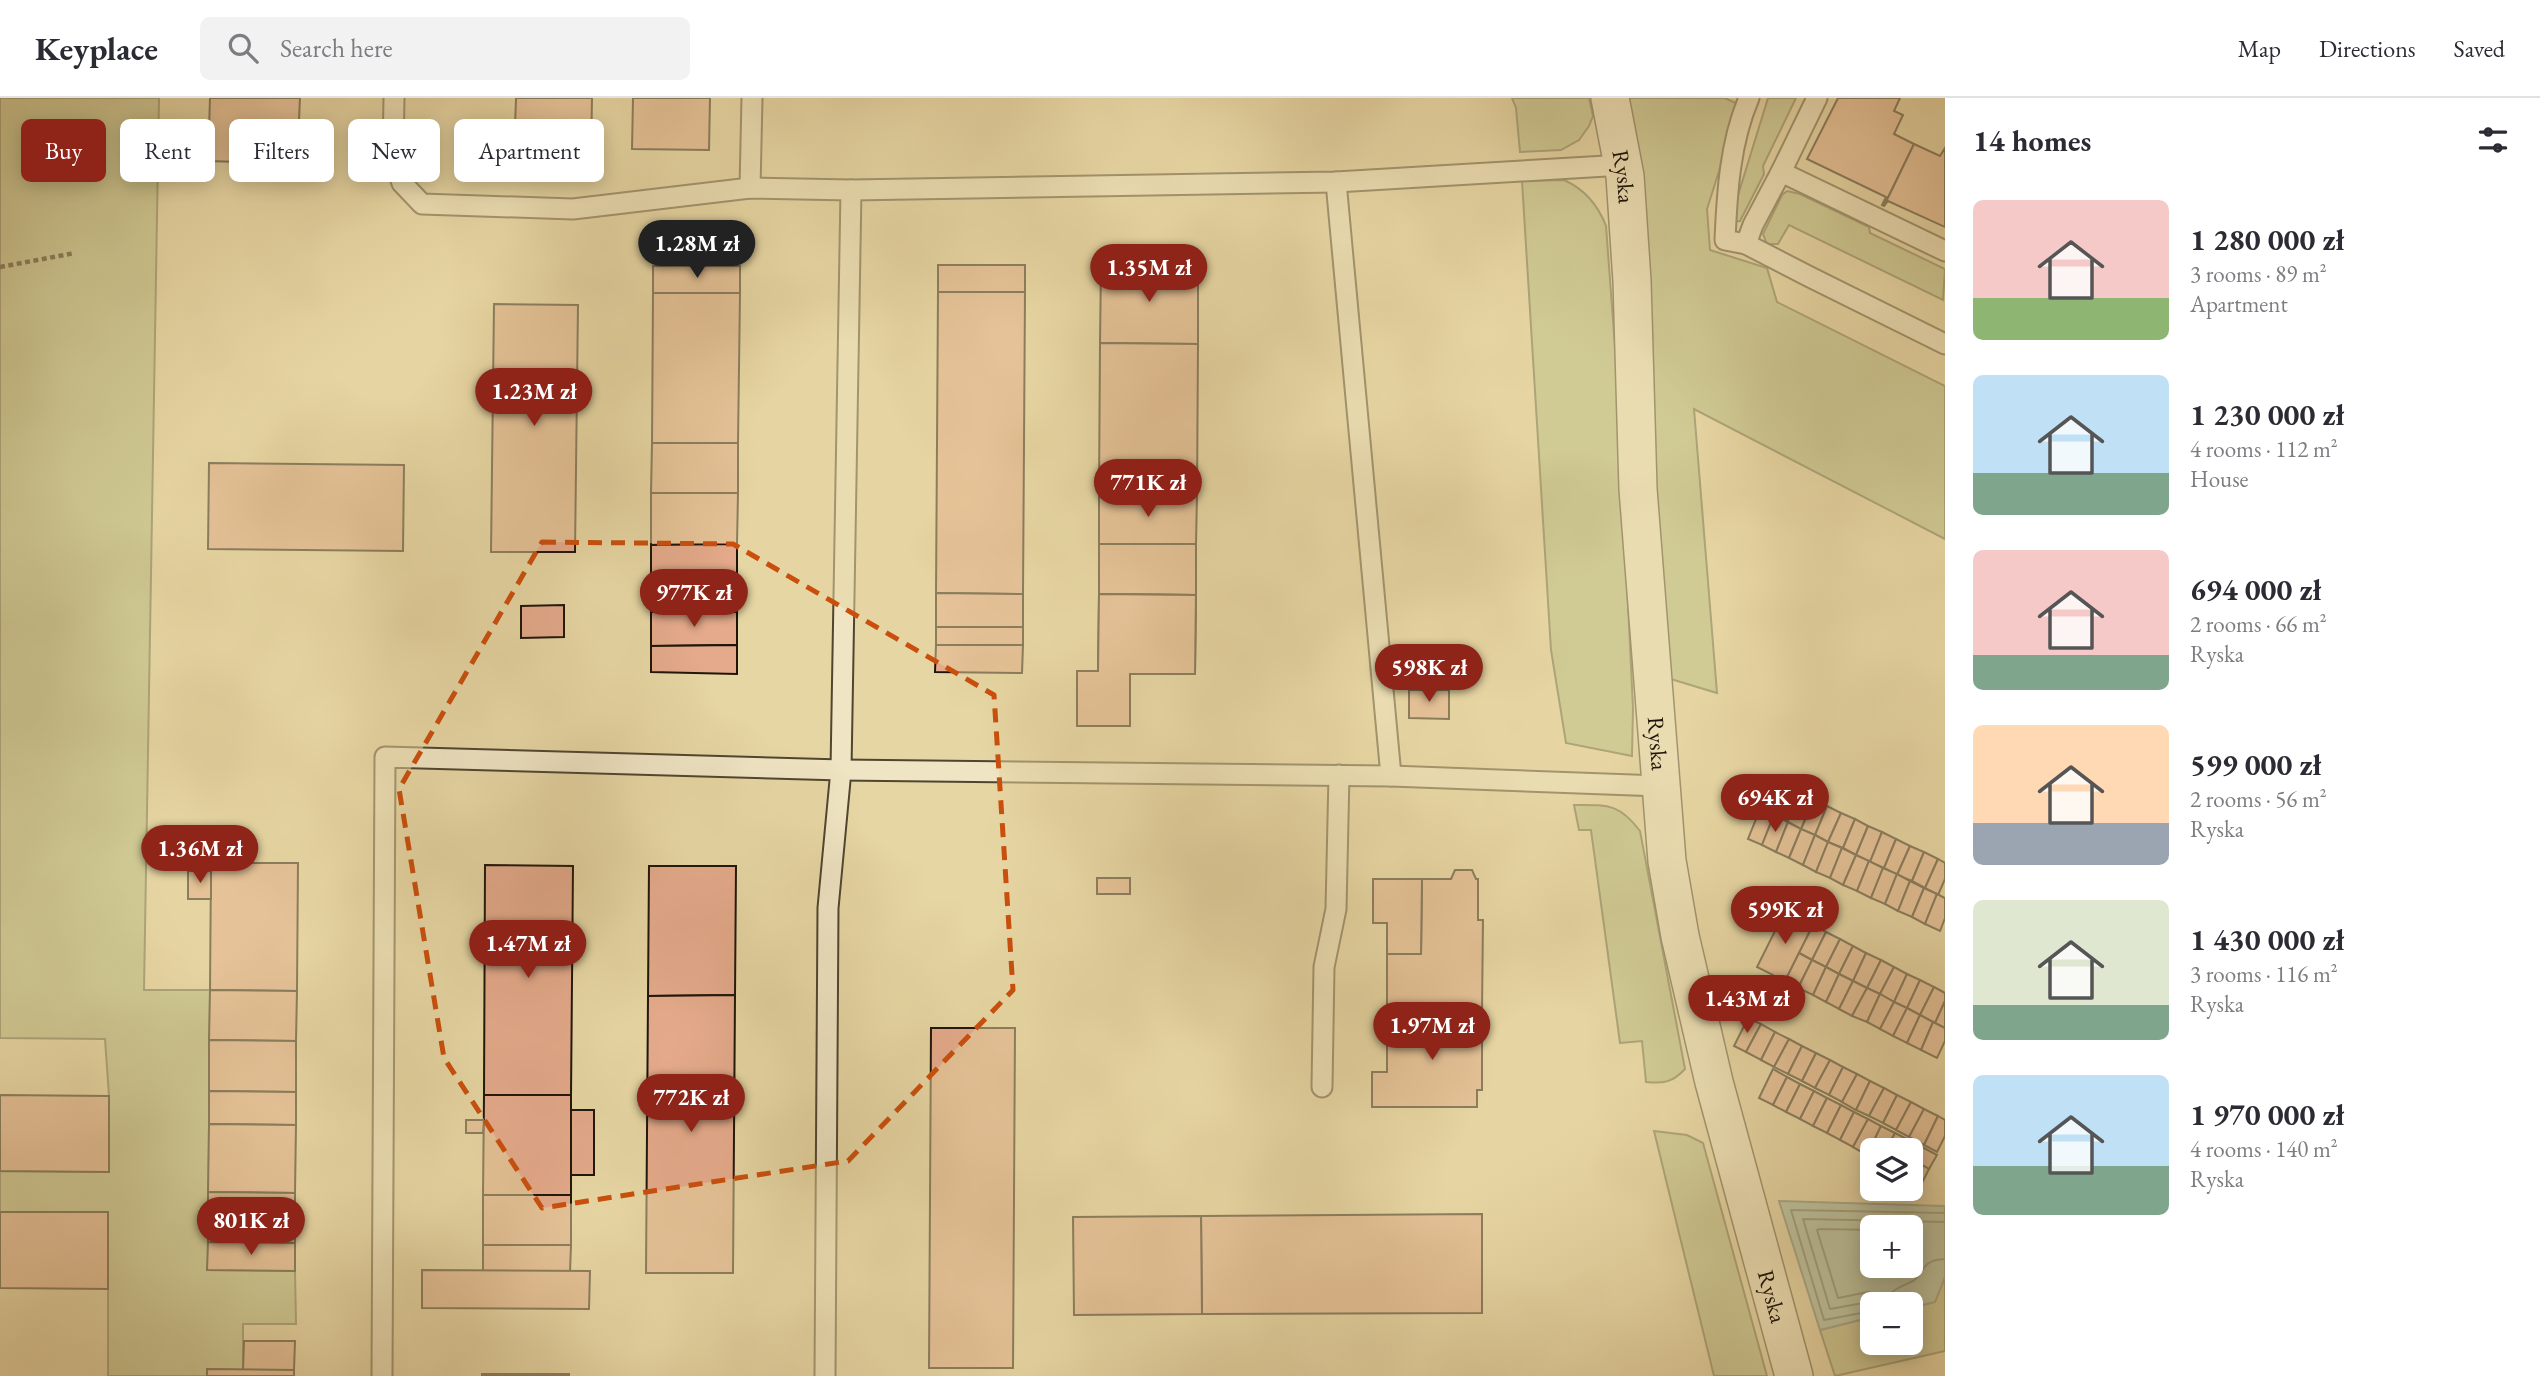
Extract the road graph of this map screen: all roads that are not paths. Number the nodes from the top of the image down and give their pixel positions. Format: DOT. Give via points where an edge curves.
graph roads {
  1 [pos="394,98"];
  2 [pos="752,98"];
  3 [pos="1609,98"];
  4 [pos="1749,98"];
  5 [pos="1817,98"];
  6 [pos="1623,164"];
  7 [pos="1781,172"];
  8 [pos="1336,182"];
  9 [pos="750,188"];
  10 [pos="851,190"];
  11 [pos="1746,244"];
  12 [pos="1945,251"];
  13 [pos="1945,344"];
  14 [pos="841,770"];
  15 [pos="1339,775"];
  16 [pos="1391,776"];
  17 [pos="1660,786"];
  18 [pos="1322,1087"];
  19 [pos="382,1376"];
  20 [pos="825,1376"];
  21 [pos="1794,1376"];
  1 -- 9 [label="lane" via="393,155 402,183 422,204 573,209"];
  2 -- 9 [label="lane"];
  3 -- 6 [label="street, Ryska"];
  4 -- 11 [label="lane" via="1740,118 1727,193 1725,240"];
  5 -- 7 [label="lane"];
  6 -- 8 [label="lane"];
  6 -- 17 [label="street, Ryska" via="1632,281 1637,489"];
  7 -- 11 [label="lane"];
  7 -- 12 [label="lane"];
  8 -- 10 [label="lane"];
  8 -- 16 [label="lane"];
  9 -- 10 [label="lane"];
  10 -- 14 [label="lane"];
  11 -- 13 [label="lane"];
  14 -- 15 [label="lane"];
  14 -- 19 [label="lane" via="385,757"];
  14 -- 20 [label="lane" via="828,908"];
  15 -- 16 [label="lane"];
  15 -- 18 [label="lane" via="1336,909 1324,967"];
  16 -- 17 [label="lane"];
  17 -- 21 [label="street, Ryska" via="1680,936 1714,1082"];
}
